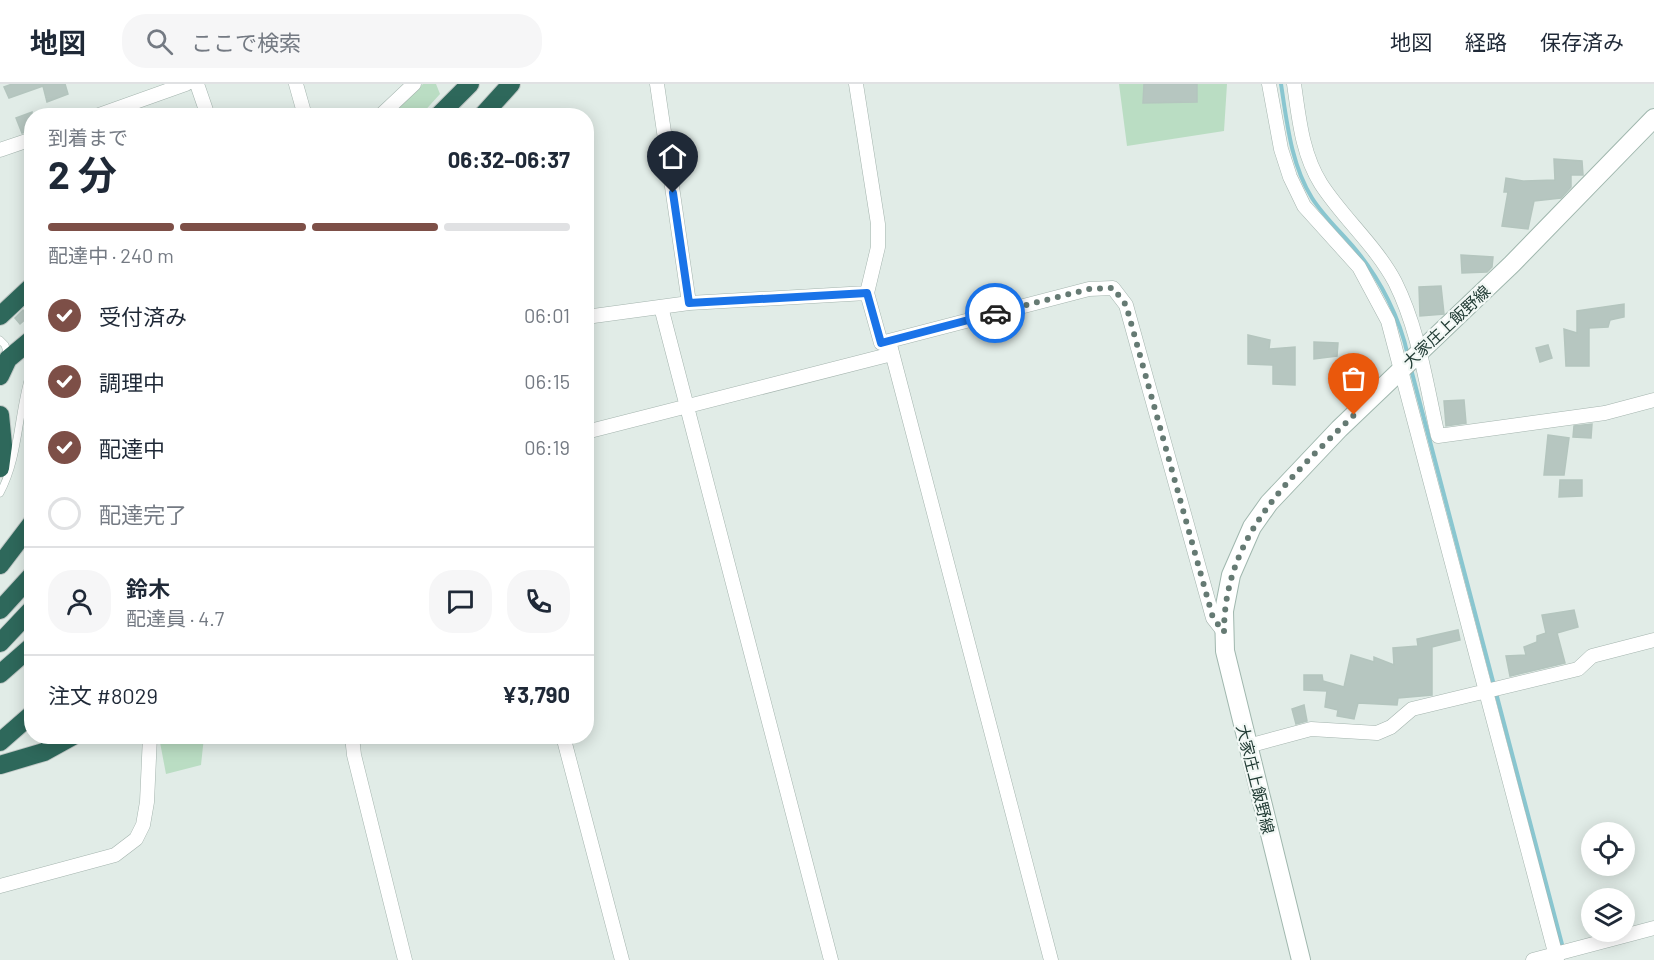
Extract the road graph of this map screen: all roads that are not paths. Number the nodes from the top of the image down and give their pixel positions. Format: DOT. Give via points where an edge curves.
graph roads {
  1 [pos="186,84"];
  2 [pos="197,84"];
  3 [pos="296,84"];
  4 [pos="414,84"];
  5 [pos="470,84"];
  6 [pos="480,84"];
  7 [pos="511,84"];
  8 [pos="525,84"];
  9 [pos="657,84"];
  10 [pos="856,84"];
  11 [pos="1269,84"];
  12 [pos="1294,84"];
  13 [pos="118,108"];
  14 [pos="205,108"];
  15 [pos="303,108"];
  16 [pos="388,108"];
  17 [pos="446,108"];
  18 [pos="458,108"];
  19 [pos="489,108"];
  20 [pos="506,108"];
  21 [pos="1654,118"];
  22 [pos="24,141"];
  23 [pos="0,150"];
  24 [pos="867,293"];
  25 [pos="24,294"];
  26 [pos="689,303"];
  27 [pos="661,307"];
  28 [pos="0,316"];
  29 [pos="594,316"];
  30 [pos="0,340"];
  31 [pos="24,346"];
  32 [pos="891,347"];
  33 [pos="8,359"];
  34 [pos="1411,359"];
  35 [pos="0,376"];
  36 [pos="1654,400"];
  37 [pos="687,405"];
  38 [pos="24,408"];
  39 [pos="0,415"];
  40 [pos="594,430"];
  41 [pos="1438,436"];
  42 [pos="1419,439"];
  43 [pos="0,468"];
  44 [pos="0,493"];
  45 [pos="24,534"];
  46 [pos="0,565"];
  47 [pos="24,584"];
  48 [pos="0,610"];
  49 [pos="24,618"];
  50 [pos="1224,632"];
  51 [pos="1654,640"];
  52 [pos="0,643"];
  53 [pos="24,653"];
  54 [pos="0,674"];
  55 [pos="1486,689"];
  56 [pos="24,721"];
  57 [pos="0,742"];
  58 [pos="58,744"];
  59 [pos="150,744"];
  60 [pos="353,744"];
  61 [pos="566,744"];
  62 [pos="1248,746"];
  63 [pos="0,765"];
  64 [pos="0,886"];
  65 [pos="1654,928"];
  66 [pos="1556,957"];
  67 [pos="405,960"];
  68 [pos="621,960"];
  69 [pos="831,960"];
  70 [pos="1051,960"];
  71 [pos="1301,960"];
  72 [pos="1533,960"];
  1 -- 13 [label="street"];
  2 -- 14 [label="street"];
  3 -- 15 [label="street"];
  4 -- 16 [label="street"];
  5 -- 17 [label="highway"];
  6 -- 18 [label="highway"];
  7 -- 19 [label="highway"];
  8 -- 20 [label="highway"];
  9 -- 26 [label="street"];
  10 -- 24 [label="street" via="878,224 878,247"];
  11 -- 34 [label="street" via="1274,122 1290,177 1304,206 1359,267"];
  12 -- 34 [label="street" via="1303,143 1321,184 1395,282"];
  21 -- 34 [label="main road, 大家庄上飯野線" via="1512,264"];
  22 -- 23 [label="street"];
  24 -- 26 [label="street"];
  24 -- 32 [label="street" via="881,343"];
  25 -- 28 [label="highway"];
  26 -- 27 [label="street"];
  27 -- 29 [label="street"];
  27 -- 37 [label="street"];
  30 -- 33 [label="lane"];
  31 -- 33 [label="highway"];
  32 -- 37 [label="street"];
  32 -- 50 [label="street" via="1089,289 1113,288 1126,305 1213,618"];
  32 -- 70 [label="street"];
  33 -- 35 [label="highway"];
  34 -- 41 [label="street"];
  34 -- 42 [label="street"];
  34 -- 50 [label="main road, 大家庄上飯野線" via="1269,503 1252,527 1231,575"];
  36 -- 41 [label="street" via="1605,413"];
  37 -- 40 [label="street"];
  37 -- 69 [label="street"];
  38 -- 44 [label="lane" via="8,478"];
  39 -- 43 [label="highway"];
  41 -- 42 [label="street"];
  42 -- 55 [label="street"];
  45 -- 46 [label="highway"];
  47 -- 48 [label="highway"];
  49 -- 52 [label="highway"];
  50 -- 62 [label="main road, 大家庄上飯野線"];
  51 -- 55 [label="street" via="1592,656 1578,669"];
  53 -- 54 [label="highway"];
  55 -- 62 [label="street" via="1412,709 1377,733 1311,729"];
  55 -- 66 [label="street"];
  56 -- 57 [label="highway"];
  58 -- 63 [label="highway"];
  59 -- 64 [label="street" via="147,802 136,839 115,855"];
  60 -- 67 [label="street"];
  61 -- 68 [label="street"];
  62 -- 71 [label="main road, 大家庄上飯野線"];
  65 -- 66 [label="street"];
  66 -- 72 [label="street"];
}
